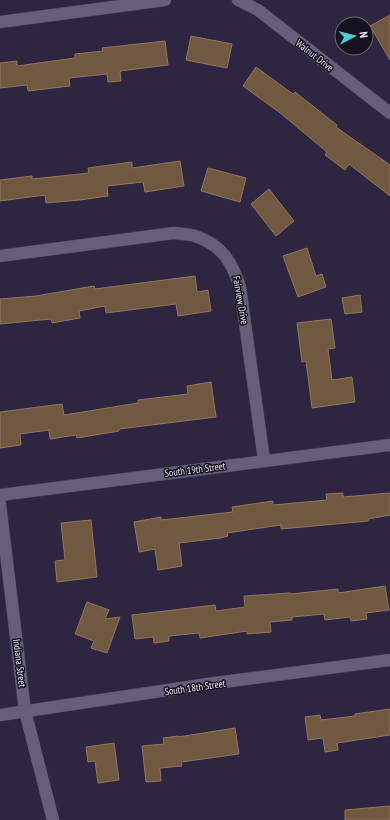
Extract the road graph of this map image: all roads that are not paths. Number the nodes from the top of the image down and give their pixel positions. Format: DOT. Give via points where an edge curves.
graph roads {
  1 [pos="165,0"];
  2 [pos="238,0"];
  3 [pos="0,22"];
  4 [pos="390,113"];
  5 [pos="0,256"];
  6 [pos="390,445"];
  7 [pos="264,460"];
  8 [pos="0,495"];
  9 [pos="0,504"];
  10 [pos="390,660"];
  11 [pos="25,711"];
  12 [pos="0,714"];
  13 [pos="53,820"];
  1 -- 3 [label="street"];
  2 -- 4 [label="street, Walnut Drive" via="258,10"];
  5 -- 7 [label="street, Fairview Drive" via="174,233 194,235 213,244 225,255 235,271 240,287"];
  6 -- 7 [label="street, South 19th Street"];
  7 -- 8 [label="street, South 19th Street"];
  9 -- 11 [label="street, Indiana Street"];
  10 -- 11 [label="street, South 18th Street"];
  11 -- 12 [label="street, South 18th Street"];
  11 -- 13 [label="street, Indiana Street"];
}
